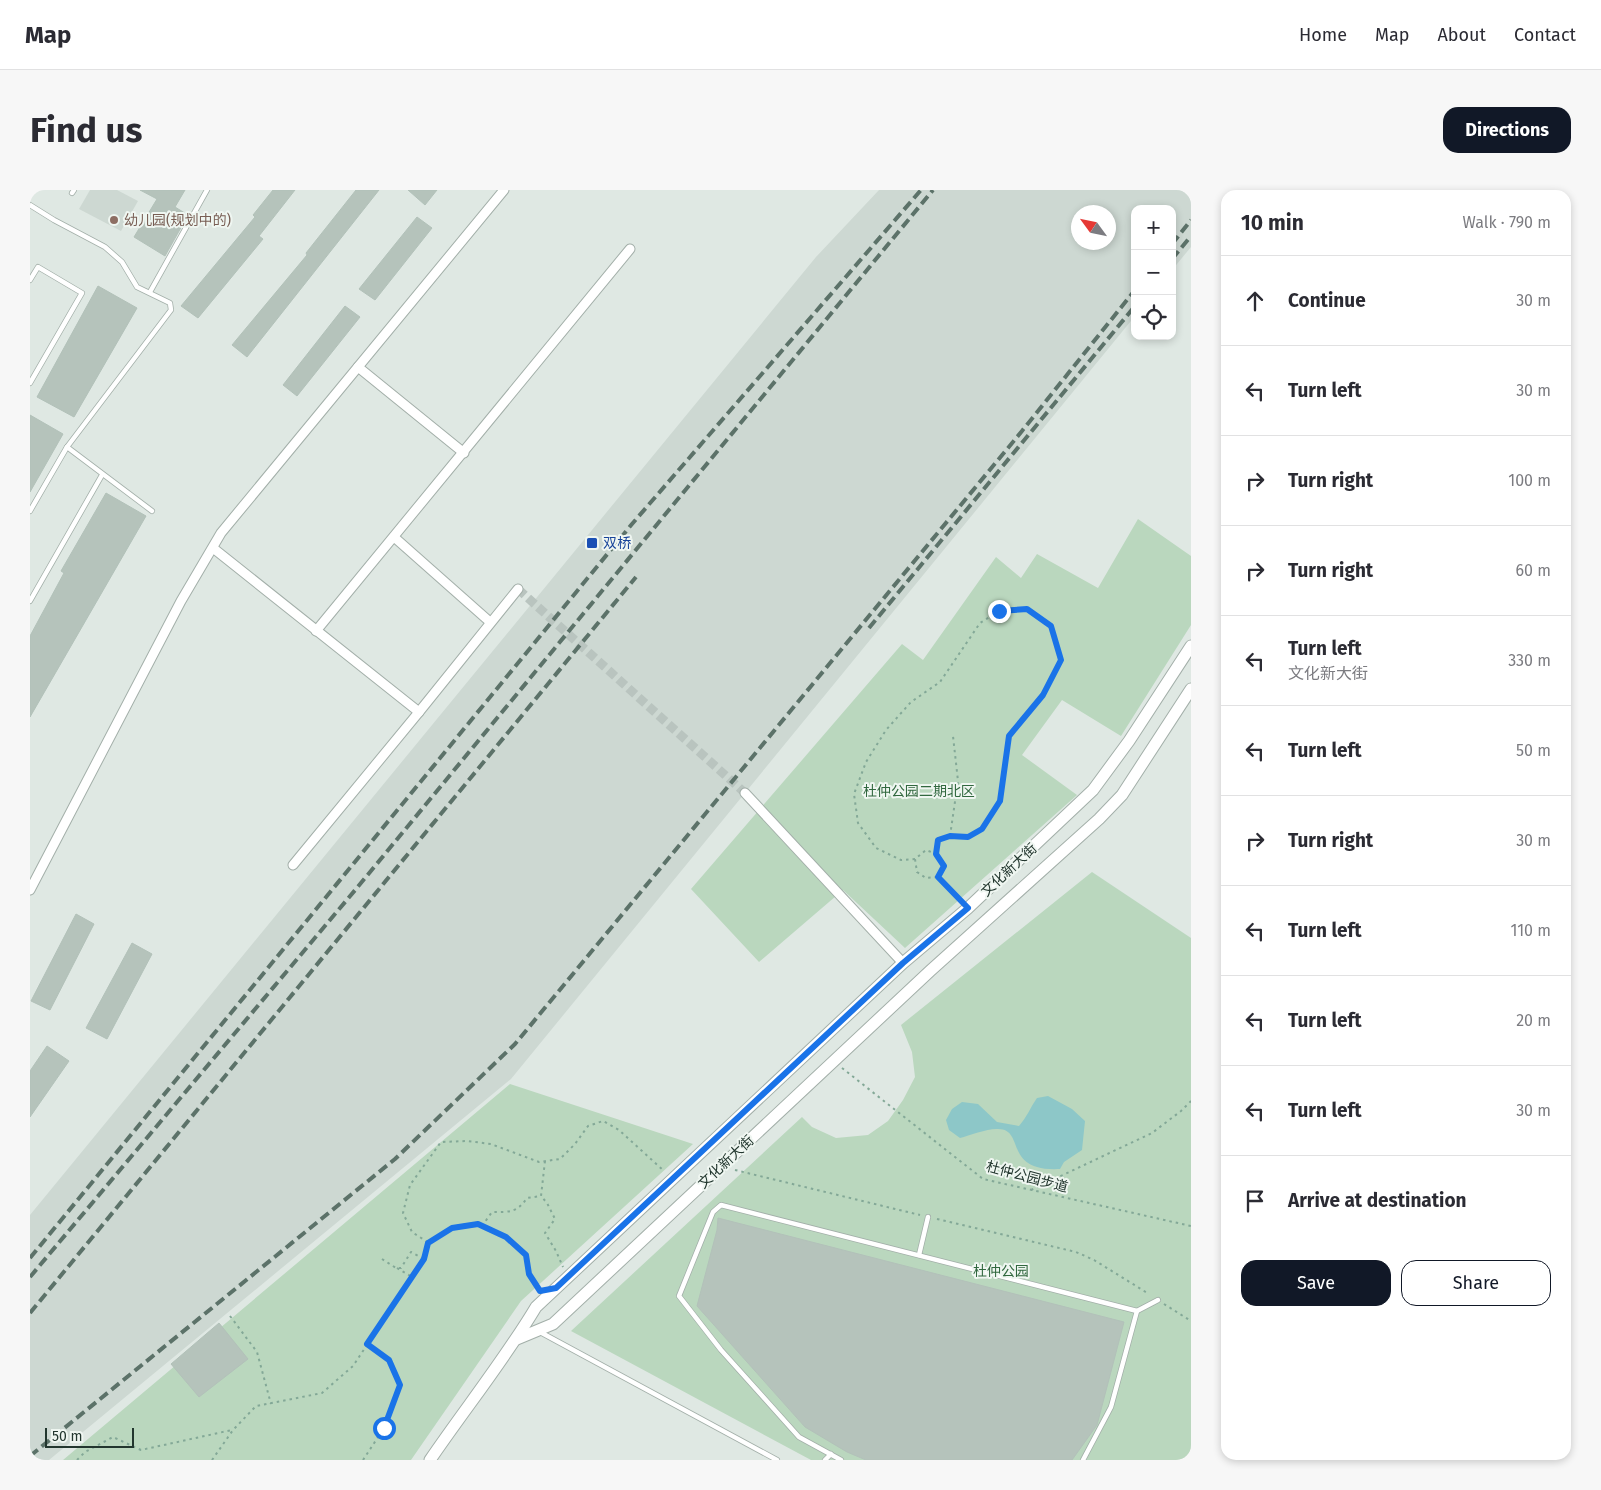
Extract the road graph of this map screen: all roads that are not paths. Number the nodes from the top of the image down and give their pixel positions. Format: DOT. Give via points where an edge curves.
graph roads {
  1 [pos="207,190"];
  2 [pos="504,190"];
  3 [pos="30,205"];
  4 [pos="630,249"];
  5 [pos="30,280"];
  6 [pos="150,292"];
  7 [pos="358,367"];
  8 [pos="30,383"];
  9 [pos="67,447"];
  10 [pos="464,453"];
  11 [pos="102,475"];
  12 [pos="30,511"];
  13 [pos="152,511"];
  14 [pos="394,537"];
  15 [pos="213,548"];
  16 [pos="518,589"];
  17 [pos="30,601"];
  18 [pos="490,622"];
  19 [pos="316,631"];
  20 [pos="1191,646"];
  21 [pos="1191,689"];
  22 [pos="419,712"];
  23 [pos="745,793"];
  24 [pos="293,865"];
  25 [pos="30,890"];
  26 [pos="903,963"];
  27 [pos="928,1216"];
  28 [pos="919,1255"];
  29 [pos="1158,1300"];
  30 [pos="1137,1311"];
  31 [pos="536,1331"];
  32 [pos="517,1339"];
  33 [pos="831,1454"];
  34 [pos="430,1460"];
  35 [pos="777,1460"];
  36 [pos="825,1460"];
  37 [pos="841,1460"];
  38 [pos="1083,1460"];
  1 -- 6 [label="lane"];
  2 -- 7 [label="street"];
  3 -- 6 [label="lane" via="105,247 122,262 137,287"];
  4 -- 10 [label="street"];
  5 -- 8 [label="lane" via="38,267 82,293"];
  6 -- 9 [label="lane" via="170,303 171,310"];
  7 -- 10 [label="street"];
  7 -- 15 [label="street" via="221,533"];
  9 -- 11 [label="lane"];
  9 -- 12 [label="lane"];
  10 -- 14 [label="street"];
  11 -- 13 [label="lane"];
  11 -- 17 [label="lane"];
  14 -- 18 [label="street"];
  14 -- 19 [label="street"];
  15 -- 19 [label="street"];
  15 -- 25 [label="street" via="176,609"];
  16 -- 18 [label="street"];
  18 -- 22 [label="street"];
  19 -- 22 [label="street"];
  20 -- 26 [label="street, 文化新大街" via="1093,790 968,908"];
  21 -- 31 [label="street, 文化新大街" via="1127,788 1099,819 553,1324"];
  22 -- 24 [label="street"];
  23 -- 26 [label="street"];
  26 -- 32 [label="street, 文化新大街" via="536,1307"];
  27 -- 28 [label="lane"];
  28 -- 30 [label="lane"];
  28 -- 33 [label="lane" via="721,1205 713,1212 679,1296 721,1350 799,1437"];
  29 -- 30 [label="lane"];
  30 -- 38 [label="lane" via="1111,1406"];
  31 -- 32 [label="street, 文化新大街"];
  31 -- 35 [label="lane"];
  32 -- 34 [label="street, 文化新大街"];
  33 -- 36 [label="lane"];
  33 -- 37 [label="lane"];
}
